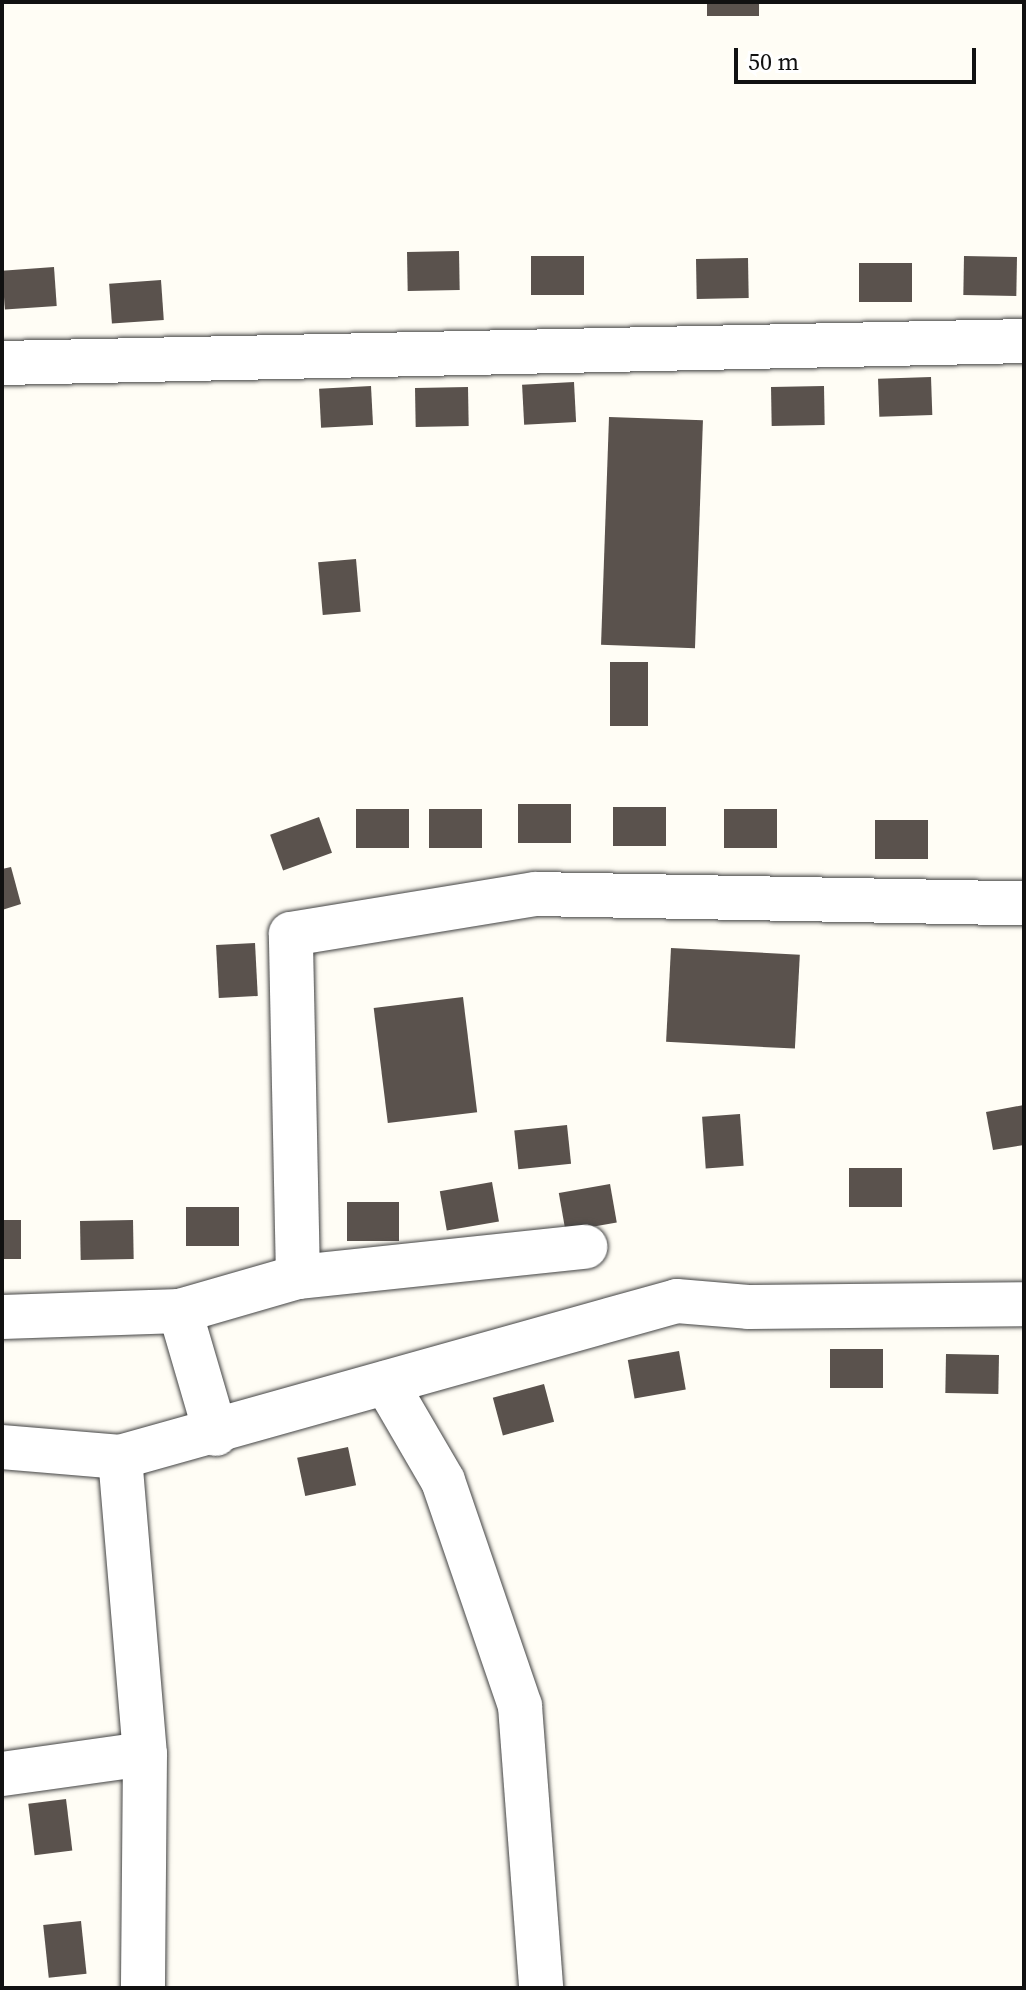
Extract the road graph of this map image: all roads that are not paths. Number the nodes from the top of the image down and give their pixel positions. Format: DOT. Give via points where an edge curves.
graph roads {
  1 [pos="1024,341"];
  2 [pos="2,363"];
  3 [pos="1024,903"];
  4 [pos="585,1247"];
  5 [pos="298,1277"];
  6 [pos="1024,1304"];
  7 [pos="180,1311"];
  8 [pos="2,1317"];
  9 [pos="386,1383"];
  10 [pos="216,1434"];
  11 [pos="2,1447"];
  12 [pos="120,1457"];
  13 [pos="145,1754"];
  14 [pos="2,1774"];
  15 [pos="143,1988"];
  16 [pos="541,1988"];
  1 -- 2 [label="street"];
  3 -- 5 [label="street" via="535,894 291,934"];
  4 -- 5 [label="street"];
  5 -- 7 [label="street"];
  6 -- 9 [label="street" via="748,1307 677,1301"];
  7 -- 8 [label="street"];
  7 -- 10 [label="street"];
  9 -- 10 [label="street"];
  9 -- 16 [label="street" via="443,1481 520,1706"];
  10 -- 12 [label="street"];
  11 -- 12 [label="street"];
  12 -- 13 [label="street"];
  13 -- 14 [label="street"];
  13 -- 15 [label="street"];
}
